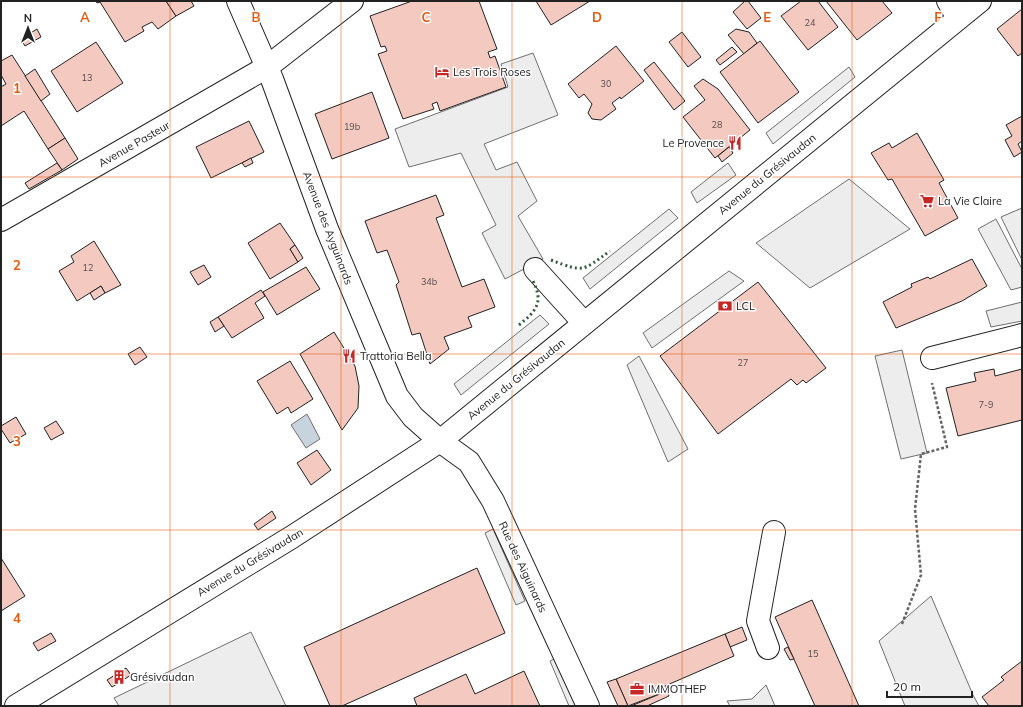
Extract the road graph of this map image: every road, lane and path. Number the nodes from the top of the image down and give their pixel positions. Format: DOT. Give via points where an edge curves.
graph roads {
  1 [pos="238,1"];
  2 [pos="352,1"];
  3 [pos="980,1"];
  4 [pos="953,10"];
  5 [pos="267,67"];
  6 [pos="1,220"];
  7 [pos="535,269"];
  8 [pos="584,323"];
  9 [pos="1022,335"];
  10 [pos="932,358"];
  11 [pos="440,442"];
  12 [pos="774,532"];
  13 [pos="902,624"];
  14 [pos="768,648"];
  15 [pos="16,706"];
  16 [pos="588,706"];
  1 -- 5 [label="street, Avenue des Ayguinards"];
  2 -- 5 [label="street, Avenue Pasteur"];
  3 -- 4 [label="street, Avenue du Grésivaudan"];
  4 -- 8 [label="street, Avenue du Grésivaudan"];
  5 -- 6 [label="street, Avenue Pasteur"];
  5 -- 11 [label="street, Avenue des Ayguinards" via="327,229 397,396 413,417"];
  7 -- 8 [label="street"];
  8 -- 11 [label="street, Avenue du Grésivaudan"];
  9 -- 10 [label="street"];
  10 -- 13 [label="path" via="931,380 947,447 921,454 915,509 921,575"];
  11 -- 15 [label="street, Avenue du Grésivaudan" via="292,537"];
  11 -- 16 [label="street, Rue des Aiguinards" via="470,462 493,501"];
  12 -- 14 [label="street" via="758,621"];
}
